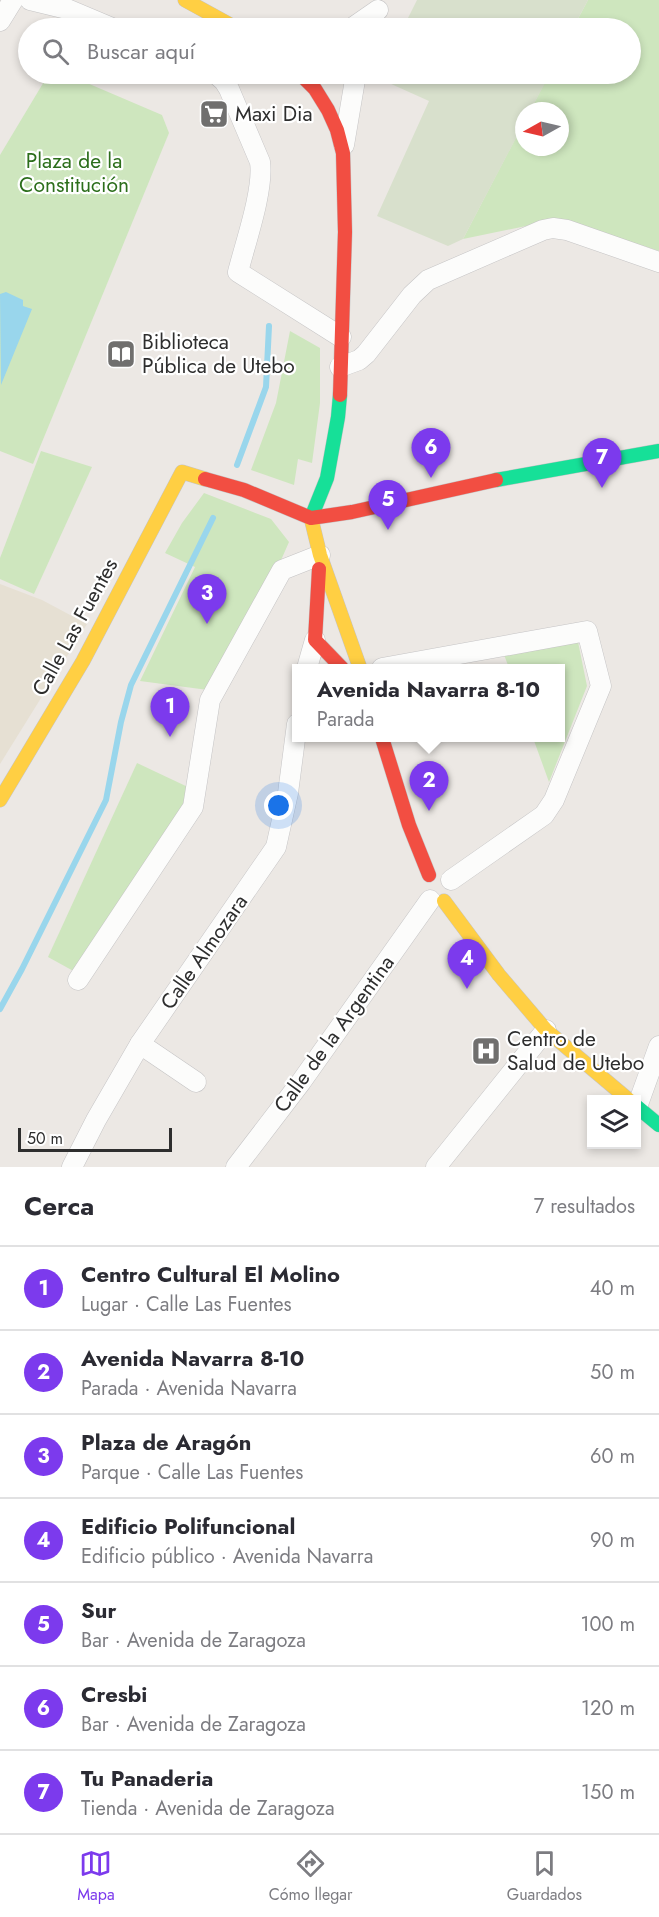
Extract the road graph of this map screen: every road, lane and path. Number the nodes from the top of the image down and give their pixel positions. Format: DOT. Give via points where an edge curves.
graph roads {
  1 [pos="13,0"];
  2 [pos="30,0"];
  3 [pos="185,0"];
  4 [pos="88,18"];
  5 [pos="218,18"];
  6 [pos="0,21"];
  7 [pos="226,84"];
  8 [pos="310,84"];
  9 [pos="354,84"];
  10 [pos="343,153"];
  11 [pos="659,262"];
  12 [pos="341,337"];
  13 [pos="340,368"];
  14 [pos="659,451"];
  15 [pos="311,518"];
  16 [pos="320,555"];
  17 [pos="343,622"];
  18 [pos="315,634"];
  19 [pos="307,664"];
  20 [pos="338,664"];
  21 [pos="358,664"];
  22 [pos="409,664"];
  23 [pos="295,742"];
  24 [pos="383,742"];
  25 [pos="0,800"];
  26 [pos="429,875"];
  27 [pos="451,880"];
  28 [pos="437,901"];
  29 [pos="78,980"];
  30 [pos="546,1030"];
  31 [pos="140,1044"];
  32 [pos="659,1046"];
  33 [pos="195,1082"];
  34 [pos="623,1095"];
  35 [pos="638,1095"];
  36 [pos="641,1110"];
  37 [pos="659,1125"];
  38 [pos="440,1166"];
  39 [pos="72,1167"];
  40 [pos="236,1167"];
  1 -- 6 [label="street"];
  2 -- 4 [label="street"];
  3 -- 5 [label="street"];
  7 -- 12 [label="street" via="261,170 238,273"];
  8 -- 10 [label="street" via="328,110"];
  9 -- 10 [label="street"];
  10 -- 12 [label="street"];
  11 -- 13 [label="street" via="567,230 543,230 428,280 366,354"];
  12 -- 13 [label="street"];
  13 -- 15 [label="street" via="330,466"];
  14 -- 15 [label="street"];
  15 -- 16 [label="street"];
  15 -- 25 [label="street, Calle Las Fuentes" via="244,490 182,472 83,661"];
  16 -- 17 [label="street"];
  16 -- 18 [label="street"];
  16 -- 29 [label="street" via="282,570 210,700 193,807"];
  17 -- 18 [label="street" via="327,623"];
  17 -- 21 [label="street"];
  18 -- 19 [label="street"];
  18 -- 20 [label="street"];
  22 -- 27 [label="street" via="587,631 601,686 554,800 544,815"];
  23 -- 31 [label="street, Calle Almozara" via="276,847"];
  24 -- 26 [label="street"];
  26 -- 27 [label="street" via="444,873"];
  26 -- 28 [label="street" via="423,883 424,893"];
  27 -- 28 [label="street" via="451,895"];
  28 -- 30 [label="street"];
  28 -- 40 [label="street, Calle de la Argentina"];
  30 -- 34 [label="street"];
  30 -- 38 [label="street"];
  31 -- 33 [label="street"];
  31 -- 39 [label="street, Calle Almozara"];
  32 -- 35 [label="street"];
  36 -- 37 [label="street"];
}
